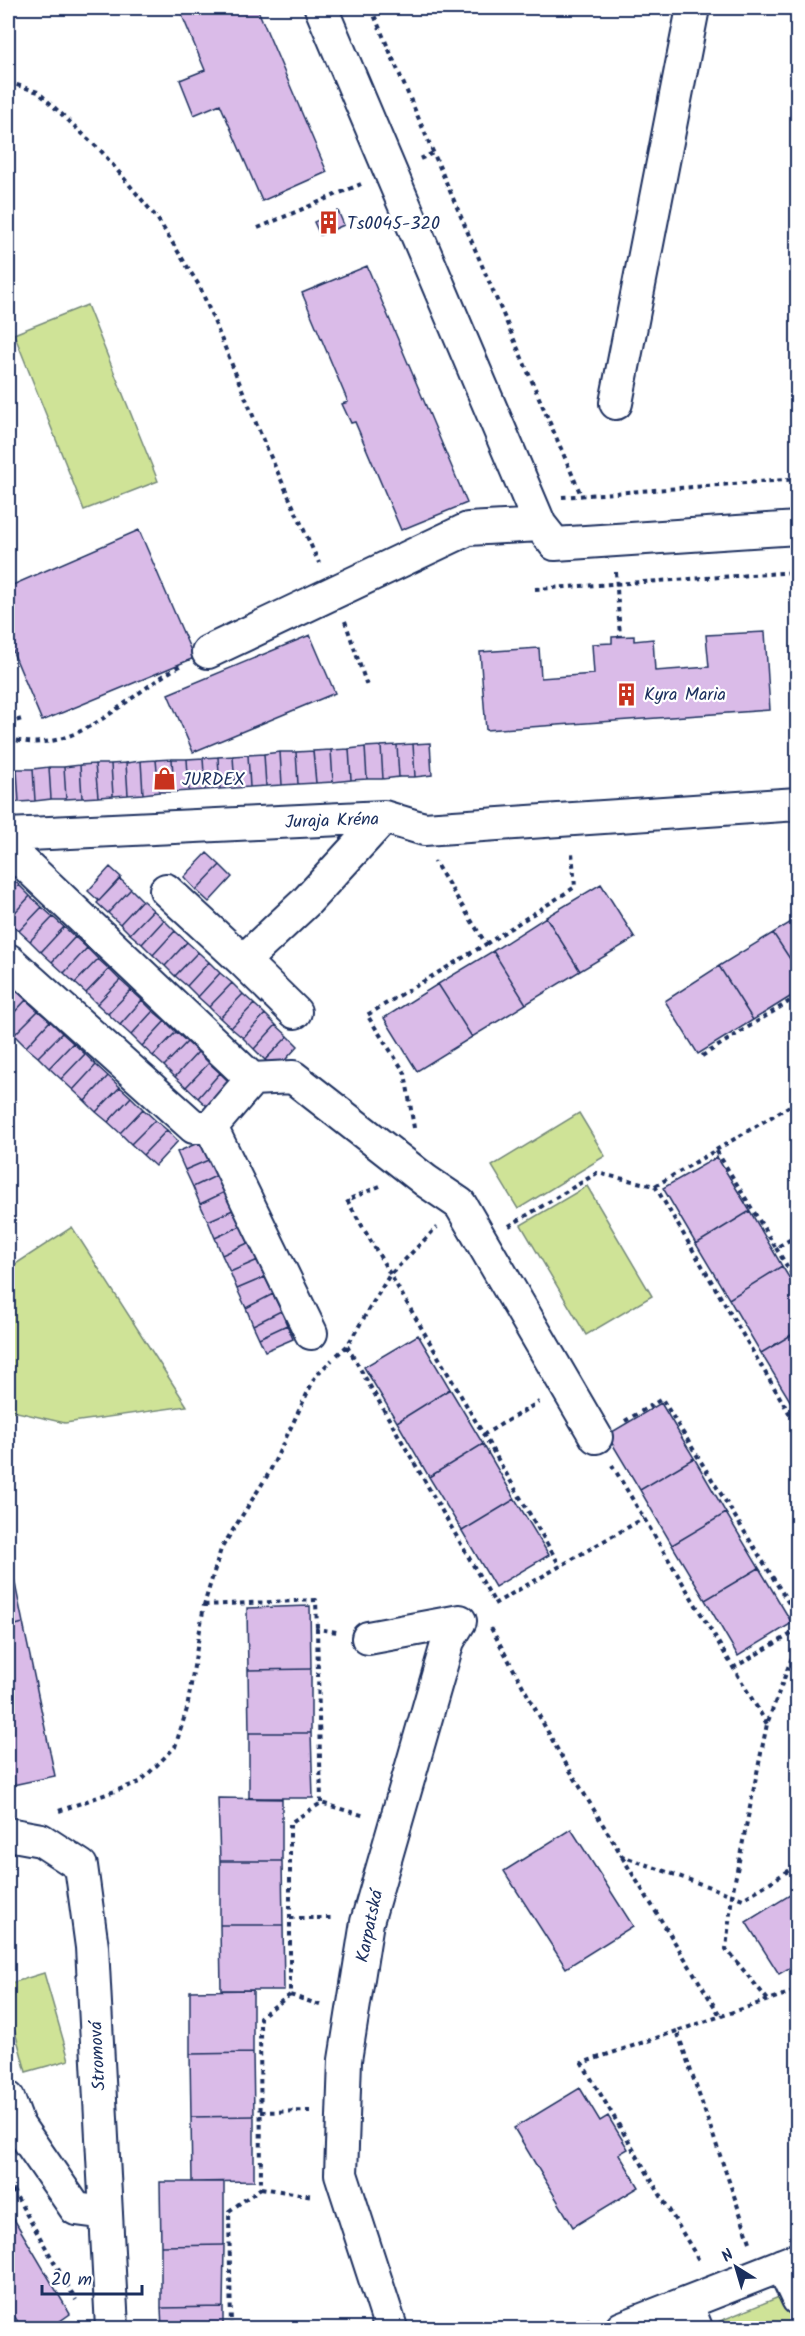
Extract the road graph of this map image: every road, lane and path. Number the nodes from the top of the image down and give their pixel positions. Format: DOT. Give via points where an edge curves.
graph roads {
  1 [pos="321,8"];
  2 [pos="371,8"];
  3 [pos="693,8"];
  4 [pos="8,82"];
  5 [pos="433,153"];
  6 [pos="390,171"];
  7 [pos="258,228"];
  8 [pos="616,404"];
  9 [pos="798,479"];
  10 [pos="581,495"];
  11 [pos="534,512"];
  12 [pos="798,528"];
  13 [pos="614,541"];
  14 [pos="798,572"];
  15 [pos="617,584"];
  16 [pos="535,589"];
  17 [pos="335,592"];
  18 [pos="620,636"];
  19 [pos="207,652"];
  20 [pos="367,686"];
  21 [pos="22,719"];
  22 [pos="8,723"];
  23 [pos="8,738"];
  24 [pos="798,804"];
  25 [pos="384,817"];
  26 [pos="8,835"];
  27 [pos="8,848"];
  28 [pos="572,848"];
  29 [pos="432,857"];
  30 [pos="166,890"];
  31 [pos="486,944"];
  32 [pos="8,960"];
  33 [pos="243,961"];
  34 [pos="798,996"];
  35 [pos="295,1012"];
  36 [pos="702,1056"];
  37 [pos="252,1079"];
  38 [pos="798,1101"];
  39 [pos="211,1127"];
  40 [pos="716,1150"];
  41 [pos="414,1172"];
  42 [pos="655,1186"];
  43 [pos="460,1204"];
  44 [pos="798,1235"];
  45 [pos="483,1242"];
  46 [pos="776,1248"];
  47 [pos="389,1276"];
  48 [pos="798,1284"];
  49 [pos="311,1333"];
  50 [pos="347,1346"];
  51 [pos="566,1387"];
  52 [pos="797,1425"];
  53 [pos="483,1435"];
  54 [pos="596,1437"];
  55 [pos="644,1518"];
  56 [pos="560,1566"];
  57 [pos="495,1603"];
  58 [pos="204,1605"];
  59 [pos="471,1616"];
  60 [pos="798,1618"];
  61 [pos="317,1629"];
  62 [pos="798,1629"];
  63 [pos="368,1638"];
  64 [pos="798,1641"];
  65 [pos="796,1650"];
  66 [pos="734,1668"];
  67 [pos="767,1724"];
  68 [pos="321,1803"];
  69 [pos="370,1818"];
  70 [pos="8,1834"];
  71 [pos="41,1840"];
  72 [pos="622,1856"];
  73 [pos="798,1865"];
  74 [pos="732,1895"];
  75 [pos="290,1918"];
  76 [pos="343,1918"];
  77 [pos="798,1990"];
  78 [pos="290,1995"];
  79 [pos="768,2000"];
  80 [pos="329,2007"];
  81 [pos="722,2017"];
  82 [pos="677,2031"];
  83 [pos="8,2098"];
  84 [pos="317,2110"];
  85 [pos="261,2112"];
  86 [pos="8,2182"];
  87 [pos="261,2188"];
  88 [pos="324,2198"];
  89 [pos="106,2213"];
  90 [pos="753,2250"];
  91 [pos="790,2262"];
  92 [pos="705,2271"];
  93 [pos="798,2299"];
  94 [pos="77,2302"];
  95 [pos="691,2316"];
  96 [pos="631,2322"];
  97 [pos="112,2328"];
  98 [pos="231,2328"];
  99 [pos="391,2328"];
  100 [pos="569,2328"];
  1 -- 6 [label="street"];
  2 -- 5 [label="path"];
  3 -- 8 [label="street"];
  4 -- 17 [label="path" via="38,92 102,152 157,218 200,287 263,440 316,559"];
  5 -- 6 [label="path"];
  5 -- 10 [label="path"];
  6 -- 7 [label="path"];
  6 -- 11 [label="street"];
  9 -- 10 [label="path"];
  10 -- 11 [label="path"];
  11 -- 13 [label="street" via="555,544"];
  11 -- 17 [label="street" via="468,529"];
  12 -- 13 [label="street"];
  13 -- 15 [label="path"];
  14 -- 15 [label="path"];
  15 -- 16 [label="path"];
  15 -- 18 [label="path"];
  17 -- 19 [label="street"];
  17 -- 20 [label="path"];
  19 -- 23 [label="path" via="153,681 117,712 78,733 46,741"];
  21 -- 22 [label="path"];
  24 -- 25 [label="street, Juraja Kréna" via="424,829"];
  25 -- 26 [label="street, Juraja Kréna"];
  25 -- 33 [label="street" via="306,902"];
  27 -- 37 [label="street"];
  28 -- 31 [label="path" via="575,887"];
  29 -- 31 [label="path"];
  30 -- 33 [label="street"];
  31 -- 41 [label="path" via="368,1015 405,1073 421,1168"];
  32 -- 39 [label="street" via="194,1127"];
  33 -- 35 [label="street"];
  34 -- 36 [label="path"];
  37 -- 39 [label="street"];
  37 -- 41 [label="street" via="293,1077"];
  38 -- 40 [label="path"];
  39 -- 49 [label="street"];
  40 -- 42 [label="path"];
  40 -- 46 [label="path"];
  41 -- 43 [label="street"];
  41 -- 47 [label="path" via="347,1200"];
  42 -- 45 [label="path" via="597,1173"];
  42 -- 52 [label="path"];
  43 -- 45 [label="street"];
  43 -- 47 [label="path"];
  44 -- 46 [label="path"];
  45 -- 51 [label="street"];
  46 -- 48 [label="path"];
  47 -- 50 [label="path"];
  47 -- 53 [label="path"];
  49 -- 50 [label="path"];
  50 -- 57 [label="path"];
  50 -- 58 [label="path" via="316,1375 269,1473 221,1549"];
  51 -- 53 [label="path"];
  51 -- 54 [label="street"];
  53 -- 56 [label="path"];
  54 -- 55 [label="path"];
  54 -- 60 [label="path" via="662,1399"];
  55 -- 56 [label="path"];
  55 -- 66 [label="path"];
  56 -- 57 [label="path"];
  57 -- 59 [label="path"];
  58 -- 61 [label="path" via="316,1600"];
  58 -- 71 [label="path" via="187,1709 175,1747 140,1782 50,1814"];
  59 -- 63 [label="street"];
  59 -- 72 [label="path"];
  59 -- 99 [label="street, Karpatská" via="448,1641 367,1922 345,2060 341,2174"];
  61 -- 63 [label="path"];
  61 -- 68 [label="path"];
  62 -- 66 [label="path"];
  64 -- 65 [label="path"];
  65 -- 67 [label="path"];
  66 -- 67 [label="path"];
  67 -- 74 [label="path"];
  68 -- 69 [label="path"];
  68 -- 75 [label="path" via="290,1823"];
  70 -- 71 [label="street, Stromová"];
  71 -- 89 [label="street, Stromová" via="81,1866 92,1947"];
  72 -- 74 [label="path"];
  72 -- 81 [label="path"];
  73 -- 74 [label="path" via="743,1899"];
  74 -- 79 [label="path" via="726,1949"];
  75 -- 76 [label="path"];
  75 -- 78 [label="path"];
  77 -- 79 [label="path"];
  78 -- 80 [label="path"];
  78 -- 85 [label="path" via="260,2017"];
  79 -- 81 [label="path"];
  81 -- 82 [label="path"];
  82 -- 90 [label="path"];
  82 -- 92 [label="path" via="582,2063"];
  83 -- 89 [label="street" via="18,2125 76,2209"];
  84 -- 85 [label="path"];
  85 -- 87 [label="path"];
  86 -- 94 [label="path"];
  87 -- 88 [label="path"];
  87 -- 98 [label="path" via="229,2211"];
  89 -- 97 [label="street, Stromová"];
  91 -- 93 [label="street"];
  91 -- 95 [label="street"];
  95 -- 96 [label="street"];
  96 -- 100 [label="path"];
}
